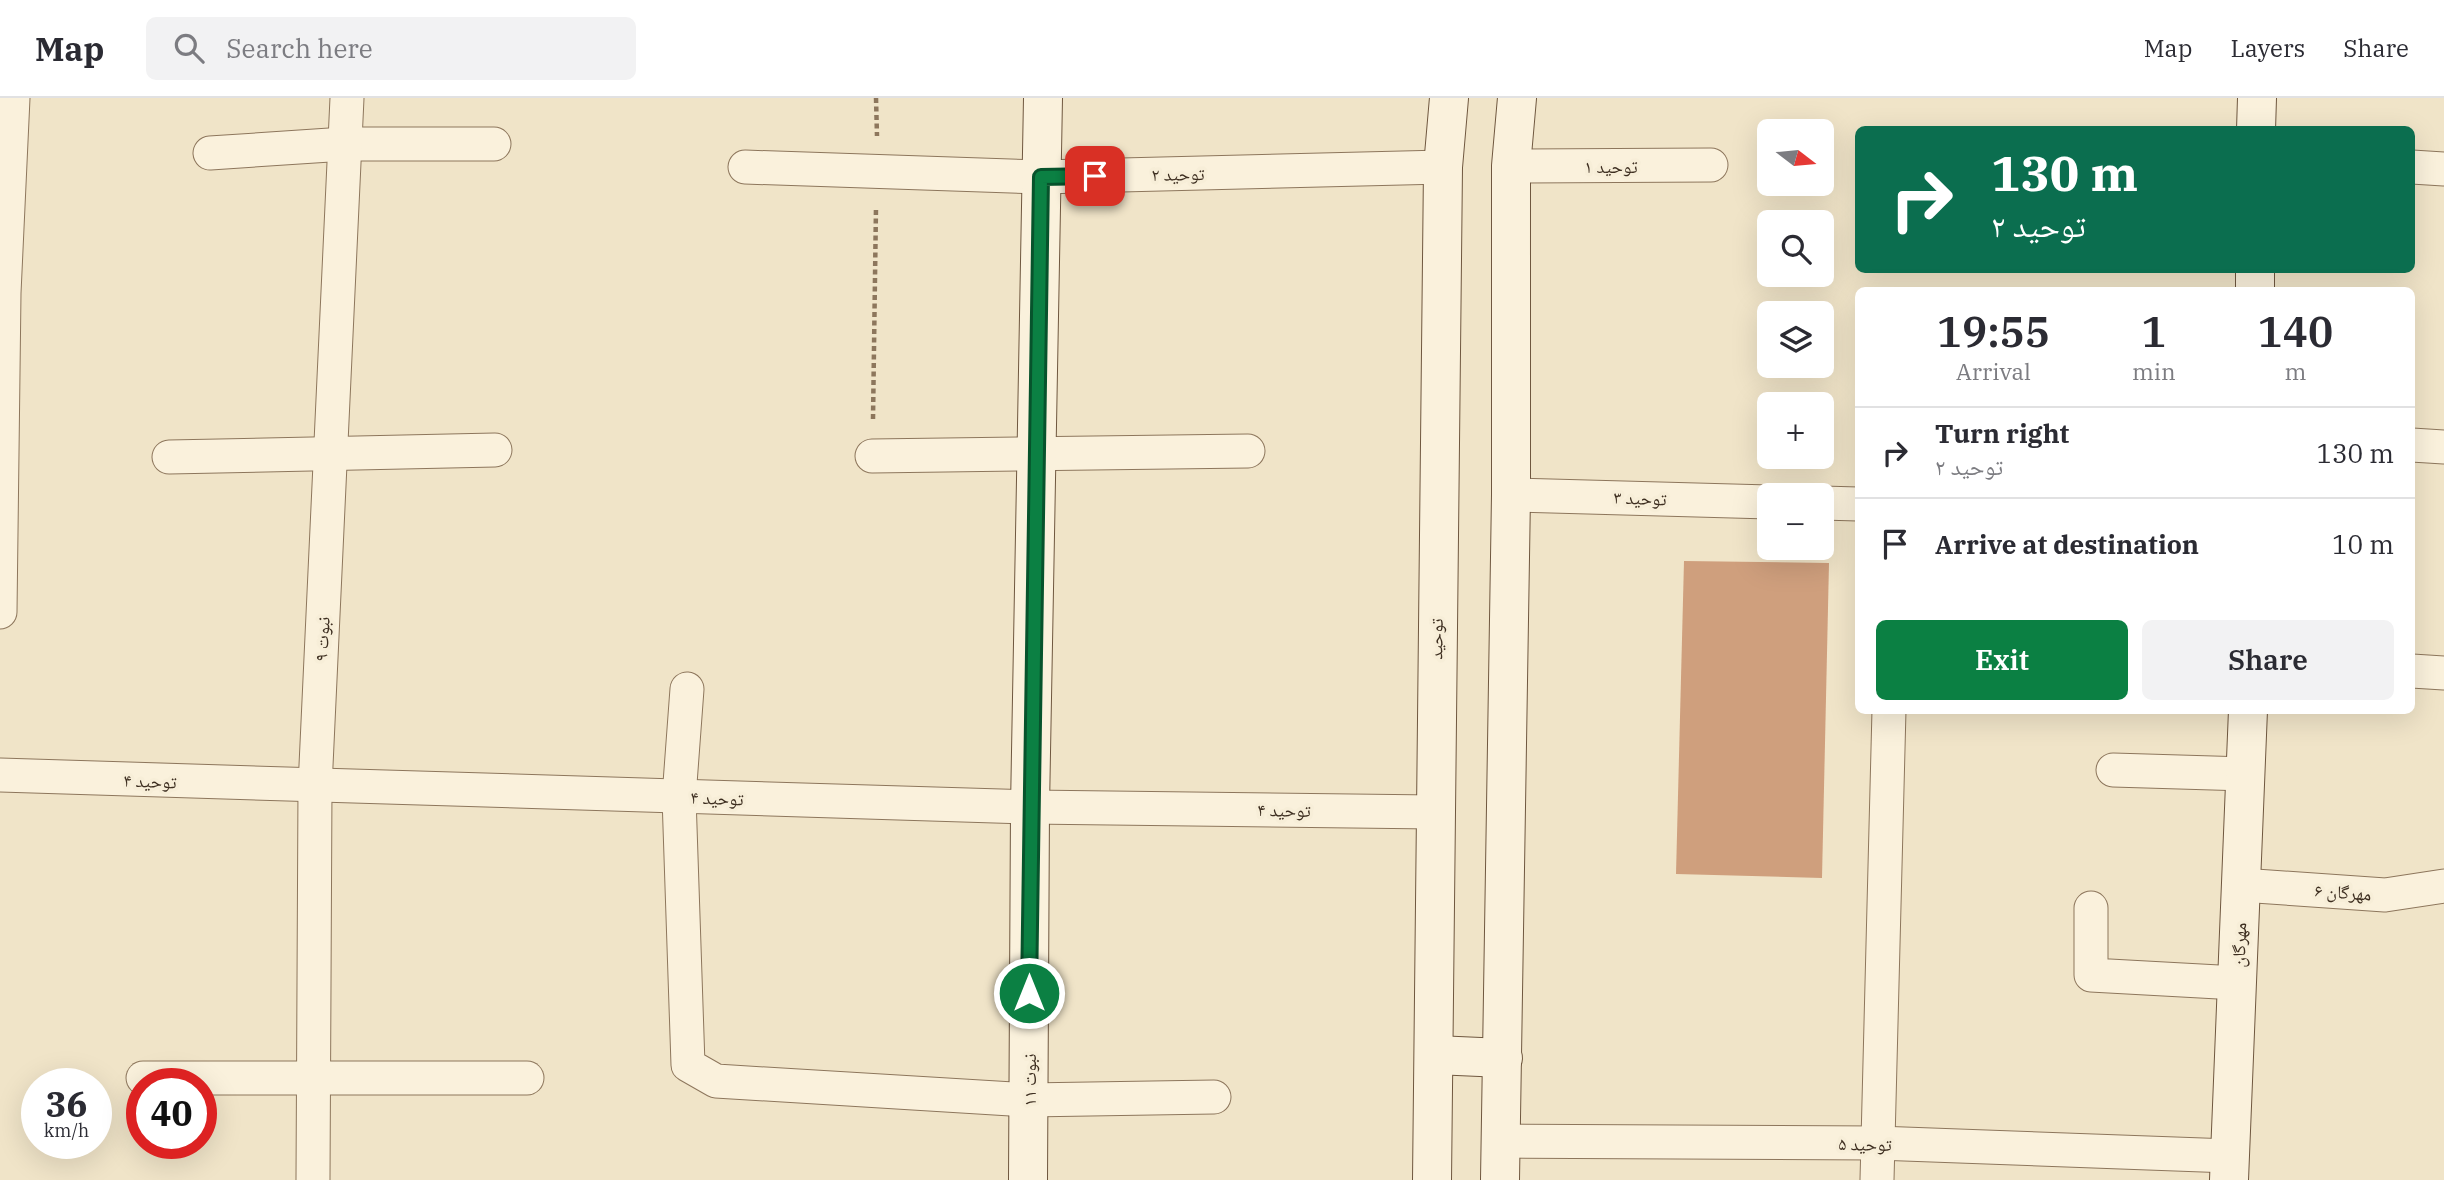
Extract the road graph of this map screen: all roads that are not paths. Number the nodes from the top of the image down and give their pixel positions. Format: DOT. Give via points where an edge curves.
graph roads {
  1 [pos="13,98"];
  2 [pos="347,98"];
  3 [pos="1043,98"];
  4 [pos="1449,98"];
  5 [pos="1517,98"];
  6 [pos="2257,98"];
  7 [pos="2256,126"];
  8 [pos="345,144"];
  9 [pos="494,144"];
  10 [pos="210,153"];
  11 [pos="1712,165"];
  12 [pos="1511,166"];
  13 [pos="745,167"];
  14 [pos="1443,167"];
  15 [pos="2415,167"];
  16 [pos="2444,169"];
  17 [pos="1041,177"];
  18 [pos="2415,445"];
  19 [pos="2444,447"];
  20 [pos="495,450"];
  21 [pos="1248,451"];
  22 [pos="330,454"];
  23 [pos="872,456"];
  24 [pos="1036,456"];
  25 [pos="169,457"];
  26 [pos="1511,495"];
  27 [pos="1757,502"];
  28 [pos="1834,503"];
  29 [pos="1855,504"];
  30 [pos="0,612"];
  31 [pos="2415,671"];
  32 [pos="2444,673"];
  33 [pos="687,689"];
  34 [pos="1889,714"];
  35 [pos="2249,714"];
  36 [pos="2113,770"];
  37 [pos="2246,774"];
  38 [pos="0,775"];
  39 [pos="315,787"];
  40 [pos="679,797"];
  41 [pos="1030,807"];
  42 [pos="1434,812"];
  43 [pos="2241,885"];
  44 [pos="2444,886"];
  45 [pos="2091,908"];
  46 [pos="2237,983"];
  47 [pos="1435,1055"];
  48 [pos="1503,1058"];
  49 [pos="217,1078"];
  50 [pos="527,1078"];
  51 [pos="314,1080"];
  52 [pos="1214,1097"];
  53 [pos="1028,1100"];
  54 [pos="1500,1141"];
  55 [pos="1877,1143"];
  56 [pos="2230,1168"];
  57 [pos="313,1180"];
  58 [pos="1028,1180"];
  59 [pos="1432,1180"];
  60 [pos="1500,1180"];
  61 [pos="1877,1180"];
  1 -- 30 [label="street" via="4,293"];
  2 -- 8 [label="street, نبوت ۹"];
  3 -- 17 [label="street, نبوت ۱۱"];
  4 -- 14 [label="street, توحید"];
  5 -- 12 [label="street"];
  6 -- 7 [label="street"];
  8 -- 9 [label="street"];
  8 -- 10 [label="street"];
  8 -- 22 [label="street, نبوت ۹"];
  11 -- 12 [label="street, توحید ۱"];
  12 -- 26 [label="street"];
  13 -- 17 [label="street, توحید ۲"];
  14 -- 17 [label="street, توحید ۲"];
  14 -- 42 [label="street, توحید"];
  15 -- 16 [label="street"];
  17 -- 24 [label="street, نبوت ۱۱"];
  18 -- 19 [label="street"];
  20 -- 22 [label="street"];
  21 -- 24 [label="street"];
  22 -- 25 [label="street"];
  22 -- 39 [label="street, نبوت ۹"];
  23 -- 24 [label="street"];
  24 -- 41 [label="street, نبوت ۱۱"];
  26 -- 27 [label="street, توحید ۳"];
  26 -- 48 [label="street"];
  28 -- 29 [label="street"];
  31 -- 32 [label="street"];
  33 -- 40 [label="street"];
  34 -- 55 [label="street"];
  35 -- 37 [label="street, مهرگان"];
  36 -- 37 [label="street"];
  37 -- 43 [label="street, مهرگان"];
  38 -- 39 [label="street, توحید ۴"];
  39 -- 40 [label="street, توحید ۴"];
  39 -- 51 [label="street, نبوت ۹"];
  40 -- 41 [label="street, توحید ۴"];
  40 -- 53 [label="street" via="688,1065 716,1081"];
  41 -- 42 [label="street, توحید ۴"];
  41 -- 53 [label="street, نبوت ۱۱"];
  42 -- 47 [label="street, توحید"];
  43 -- 44 [label="street, مهرگان ۶" via="2385,895"];
  43 -- 46 [label="street, مهرگان"];
  45 -- 46 [label="street" via="2091,975"];
  46 -- 56 [label="street, مهرگان"];
  47 -- 48 [label="street"];
  47 -- 59 [label="street, توحید"];
  48 -- 54 [label="street"];
  49 -- 51 [label="street"];
  50 -- 51 [label="street"];
  51 -- 57 [label="street, نبوت ۹"];
  52 -- 53 [label="street"];
  53 -- 58 [label="street, نبوت ۱۱"];
  54 -- 55 [label="street, توحید ۵"];
  54 -- 60 [label="street"];
  55 -- 56 [label="street, توحید ۵"];
  55 -- 61 [label="street"];
}
